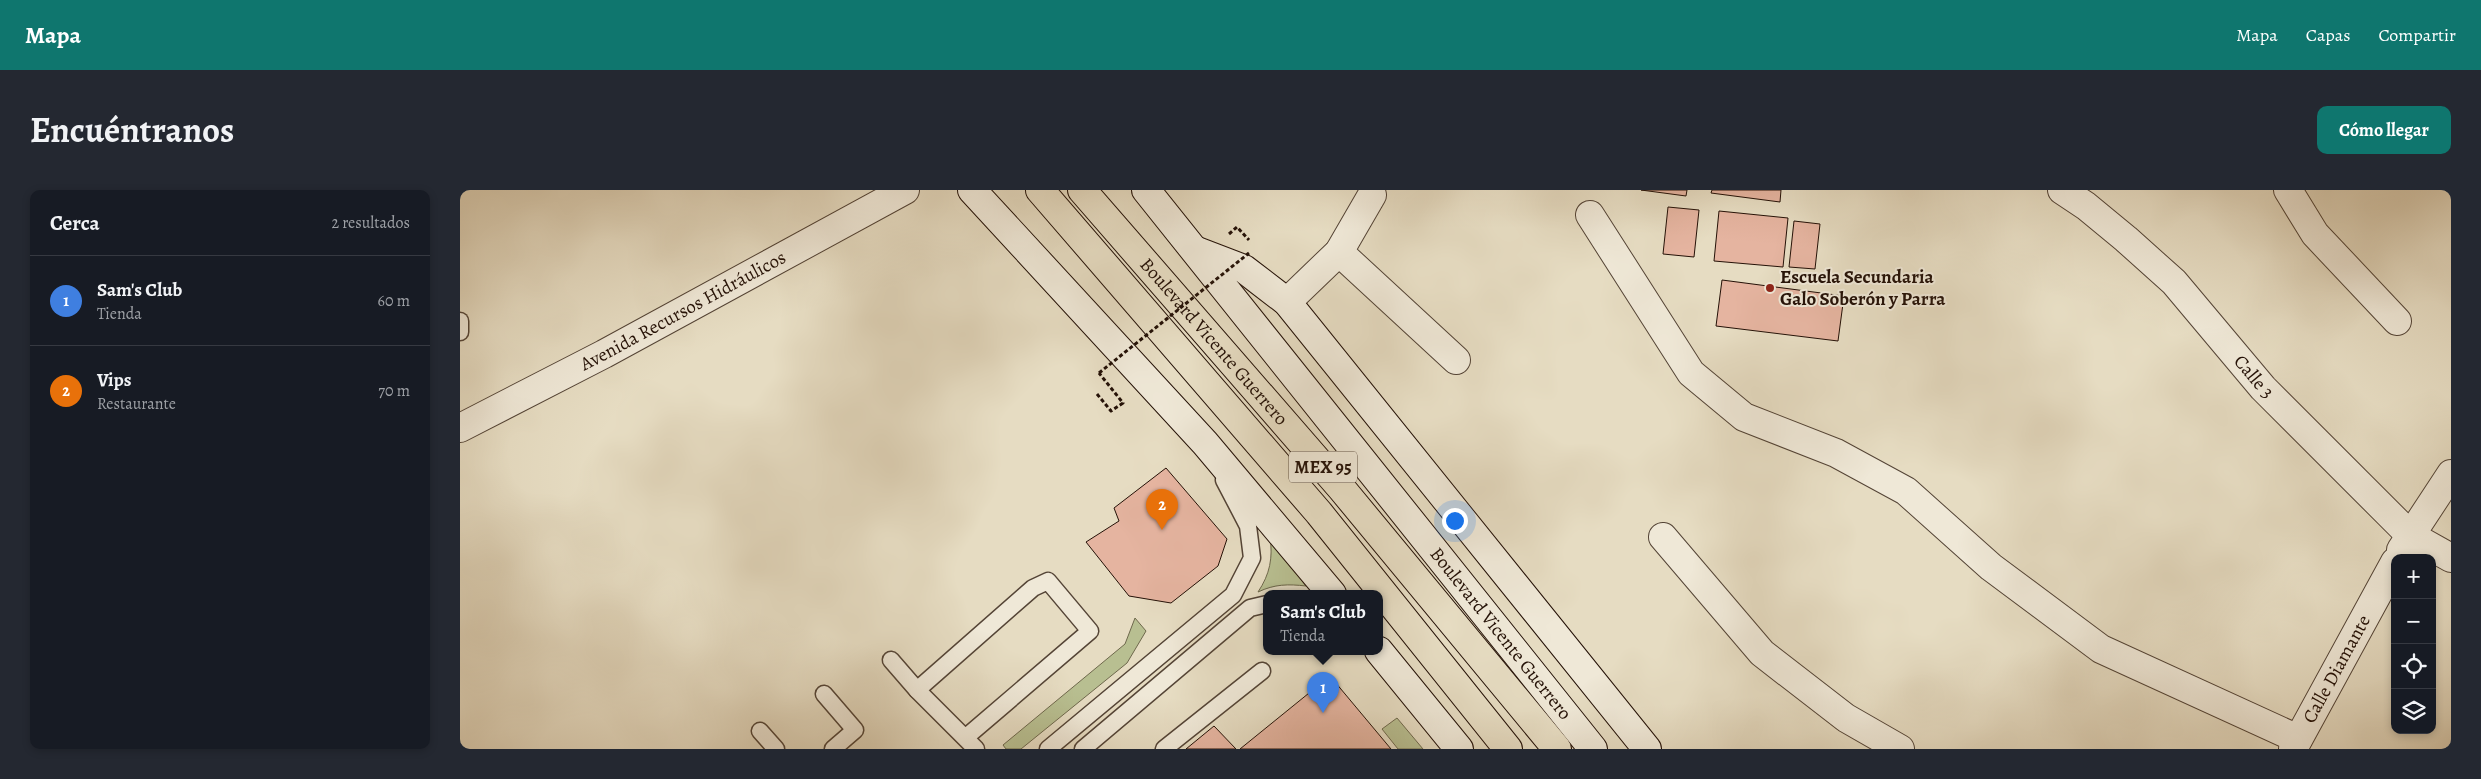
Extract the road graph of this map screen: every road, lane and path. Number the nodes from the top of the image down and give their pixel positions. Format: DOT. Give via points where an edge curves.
graph roads {
  1 [pos="905,190"];
  2 [pos="972,190"];
  3 [pos="1040,190"];
  4 [pos="1082,190"];
  5 [pos="1146,190"];
  6 [pos="2062,190"];
  7 [pos="2288,190"];
  8 [pos="1372,195"];
  9 [pos="1590,215"];
  10 [pos="1196,250"];
  11 [pos="1340,252"];
  12 [pos="1249,253"];
  13 [pos="1288,302"];
  14 [pos="460,321"];
  15 [pos="2397,321"];
  16 [pos="460,332"];
  17 [pos="1456,360"];
  18 [pos="1097,394"];
  19 [pos="460,428"];
  20 [pos="1205,443"];
  21 [pos="2451,474"];
  22 [pos="1662,537"];
  23 [pos="2403,546"];
  24 [pos="2451,558"];
  25 [pos="2391,569"];
  26 [pos="1329,590"];
  27 [pos="1380,590"];
  28 [pos="1383,594"];
  29 [pos="1233,595"];
  30 [pos="1263,605"];
  31 [pos="1250,608"];
  32 [pos="1382,655"];
  33 [pos="891,660"];
  34 [pos="1262,671"];
  35 [pos="917,690"];
  36 [pos="824,694"];
  37 [pos="760,732"];
  38 [pos="1500,743"];
  39 [pos="971,744"];
  40 [pos="2295,744"];
  41 [pos="776,749"];
  42 [pos="833,749"];
  43 [pos="1048,749"];
  44 [pos="1084,749"];
  45 [pos="1164,749"];
  46 [pos="1459,749"];
  47 [pos="1557,749"];
  48 [pos="1593,749"];
  49 [pos="1647,749"];
  50 [pos="1900,749"];
  1 -- 19 [label="street, Avenida Recursos Hidráulicos" via="604,354"];
  2 -- 20 [label="street"];
  3 -- 27 [label="highway, Boulevard Vicente Guerrero / MEX 95" via="1319,513"];
  4 -- 47 [label="highway, Boulevard Vicente Guerrero / MEX 95" via="1342,488"];
  5 -- 10 [label="street, Boulevard Vicente Guerrero"];
  6 -- 23 [label="street, Calle 3" via="2086,206 2174,282"];
  7 -- 15 [label="street" via="2316,234"];
  8 -- 11 [label="street"];
  9 -- 40 [label="street" via="1691,373 1744,417 1836,453 1906,491 1992,568 2101,649"];
  10 -- 13 [label="street" via="1244,268"];
  10 -- 48 [label="street, Boulevard Vicente Guerrero"];
  11 -- 13 [label="street"];
  11 -- 17 [label="street"];
  12 -- 18 [label="path, bridge" via="1099,373 1122,403 1111,410"];
  13 -- 49 [label="street"];
  14 -- 16 [label="lane"];
  20 -- 26 [label="street"];
  20 -- 29 [label="lane" via="1248,526 1252,558"];
  21 -- 23 [label="street"];
  22 -- 50 [label="street" via="1762,654 1846,718"];
  23 -- 24 [label="street, Calle 3"];
  25 -- 40 [label="street, Calle Diamante"];
  28 -- 38 [label="highway, Boulevard Vicente Guerrero / MEX 95"];
  29 -- 31 [label="lane"];
  29 -- 43 [label="lane"];
  30 -- 31 [label="lane"];
  31 -- 44 [label="lane"];
  32 -- 46 [label="street"];
  33 -- 35 [label="lane"];
  34 -- 45 [label="lane"];
  35 -- 39 [label="lane"];
  35 -- 39 [label="lane" via="1033,588 1048,581 1090,632"];
  36 -- 42 [label="lane" via="856,730"];
  37 -- 41 [label="lane"];
}
